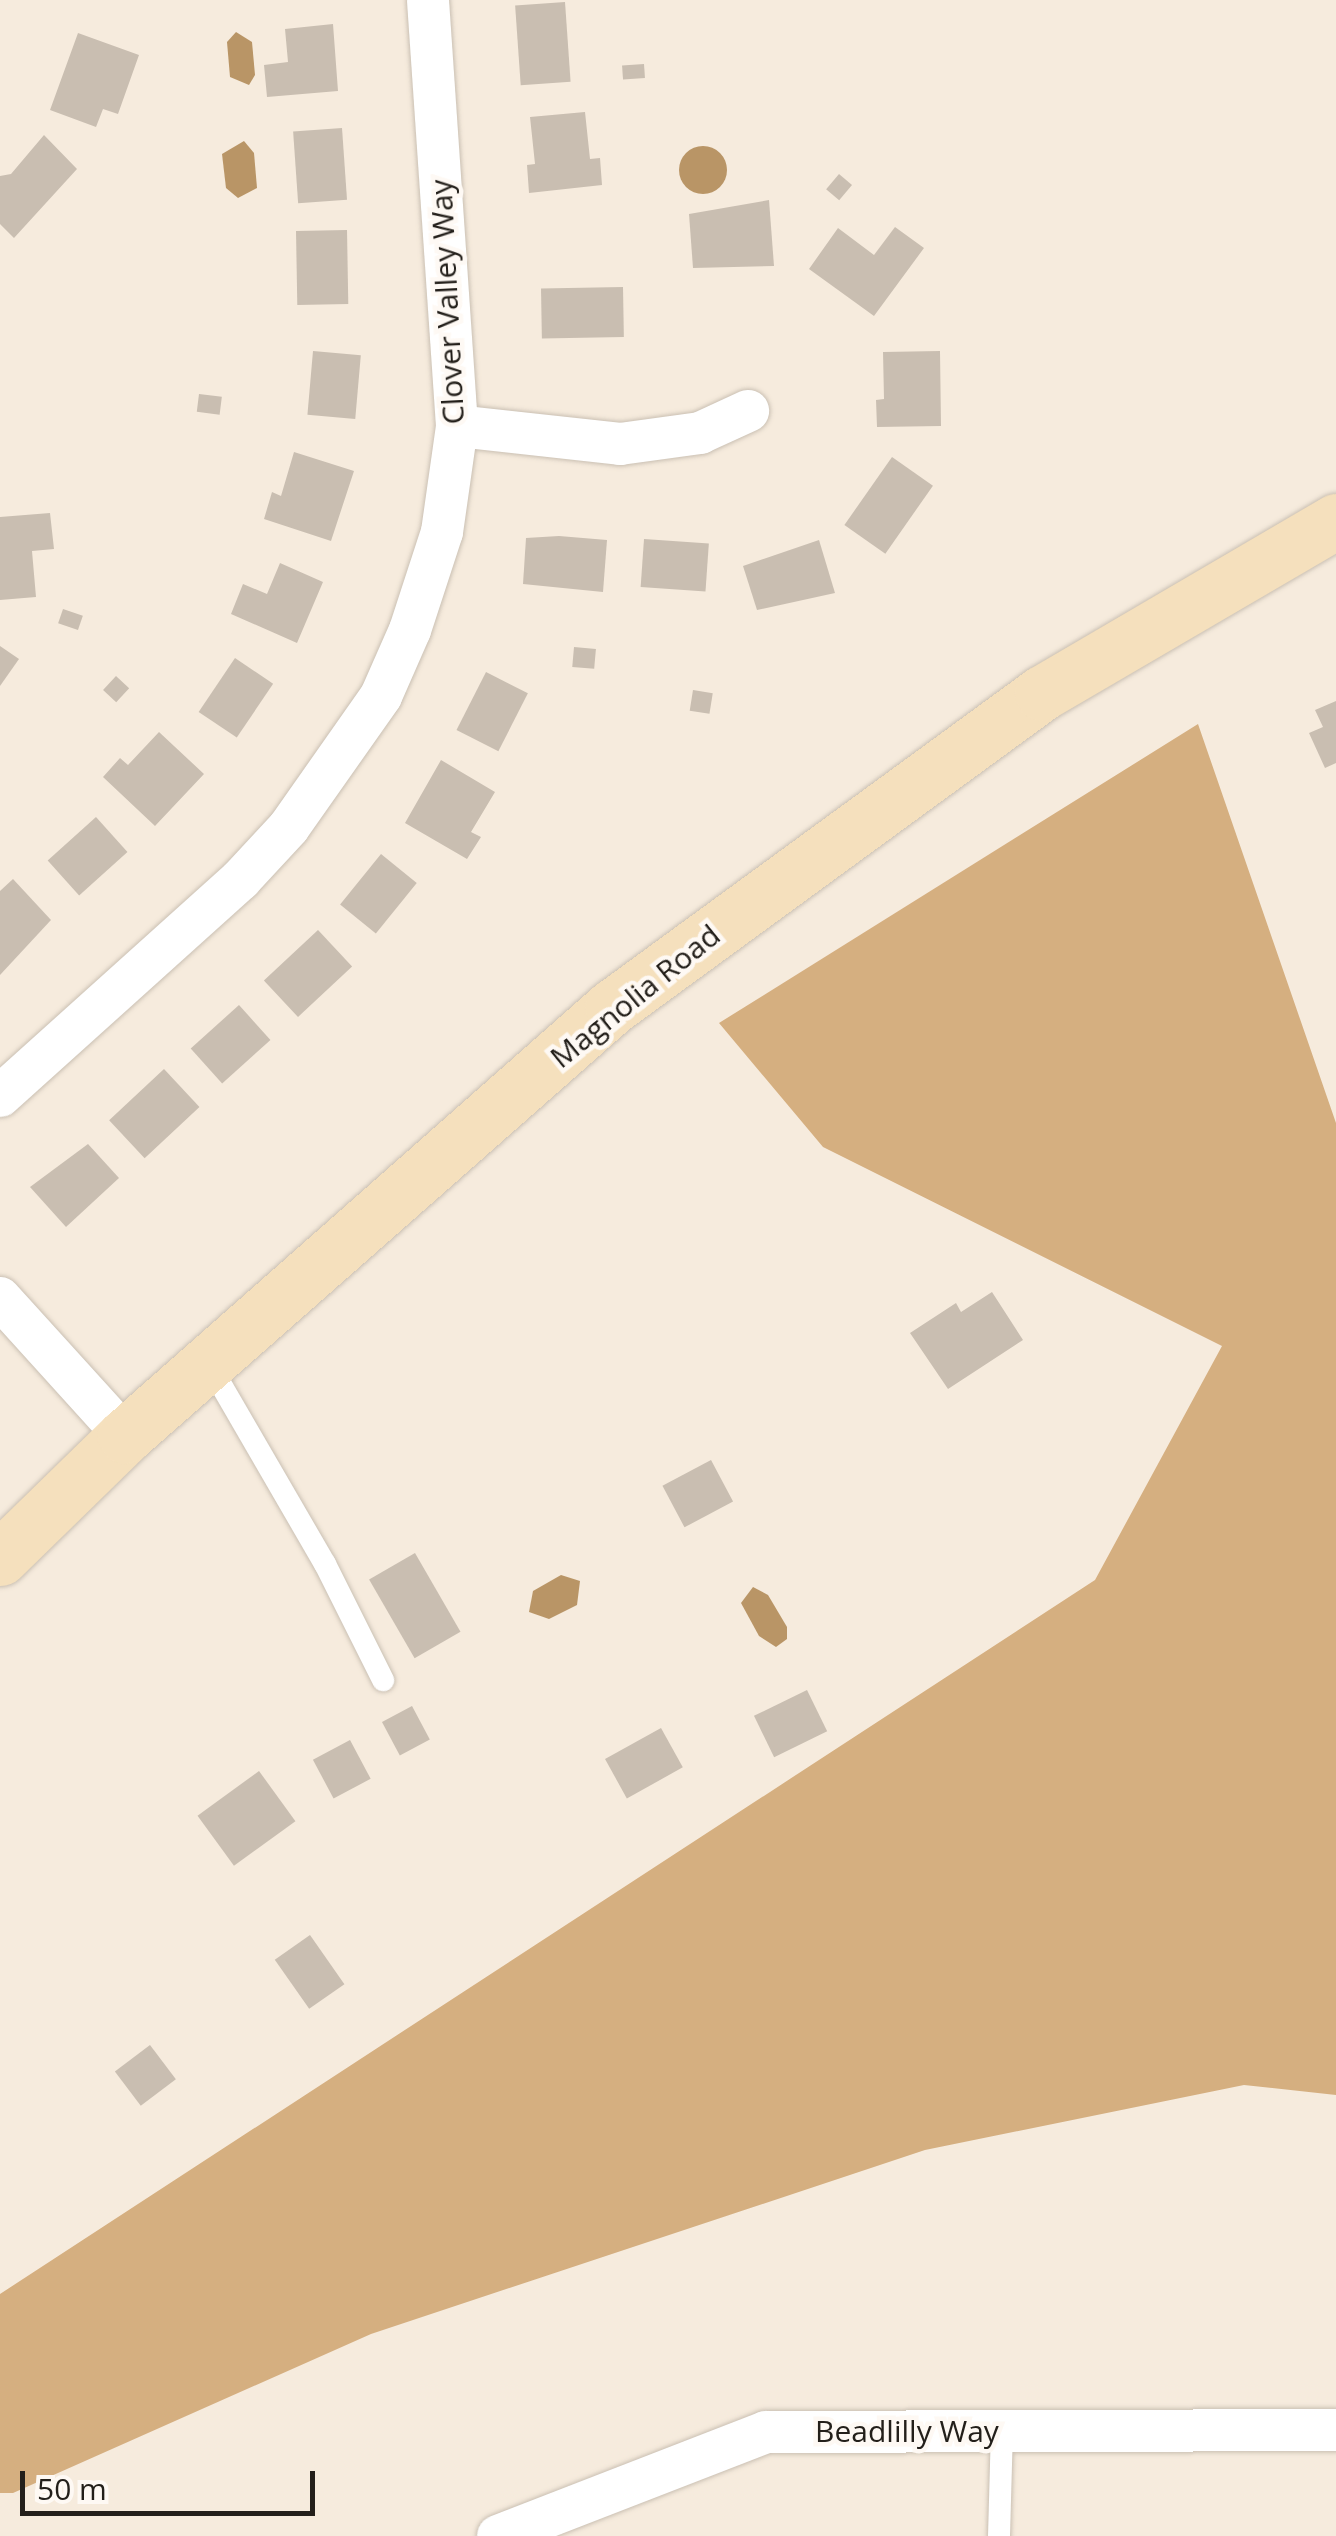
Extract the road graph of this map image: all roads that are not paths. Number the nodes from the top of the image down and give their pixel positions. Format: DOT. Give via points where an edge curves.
graph roads {
  1 [pos="428,0"];
  2 [pos="748,411"];
  3 [pos="457,426"];
  4 [pos="1336,522"];
  5 [pos="0,1096"];
  6 [pos="0,1298"];
  7 [pos="209,1364"];
  8 [pos="125,1436"];
  9 [pos="0,1558"];
  10 [pos="382,1680"];
  11 [pos="1336,2430"];
  12 [pos="1002,2431"];
  13 [pos="498,2536"];
  14 [pos="999,2536"];
  1 -- 3 [label="street, Clover Valley Way"];
  2 -- 3 [label="street" via="700,433 620,444"];
  3 -- 5 [label="street, Clover Valley Way" via="442,532 410,630 381,696 341,760 240,880"];
  4 -- 7 [label="main road, Magnolia Road" via="1042,693 612,1008"];
  6 -- 8 [label="street"];
  7 -- 8 [label="main road, Magnolia Road"];
  7 -- 10 [label="lane" via="325,1564"];
  8 -- 9 [label="main road, Magnolia Road"];
  11 -- 12 [label="street, Beadlilly Way"];
  12 -- 13 [label="street, Beadlilly Way" via="766,2432"];
  12 -- 14 [label="lane"];
}
